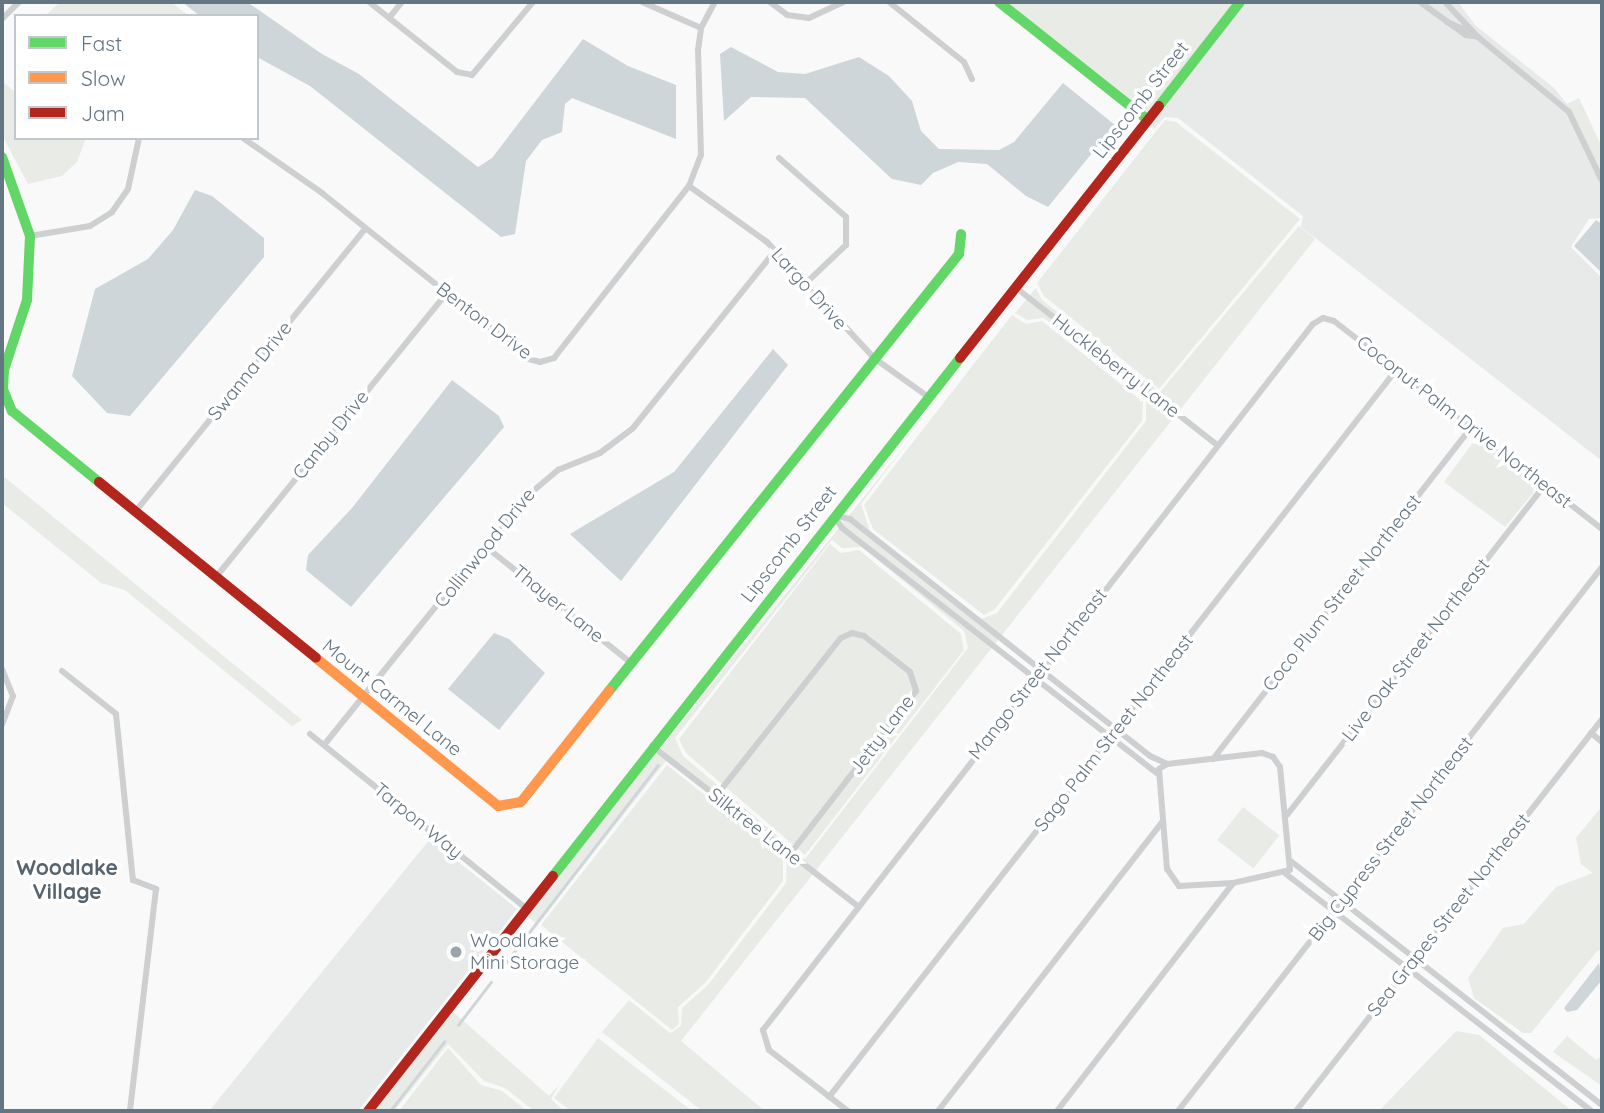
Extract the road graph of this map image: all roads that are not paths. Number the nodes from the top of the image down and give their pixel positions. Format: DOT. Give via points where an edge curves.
graph roads {
  1 [pos="19,2"];
  2 [pos="369,2"];
  3 [pos="402,2"];
  4 [pos="533,2"];
  5 [pos="642,2"];
  6 [pos="715,2"];
  7 [pos="770,2"];
  8 [pos="843,2"];
  9 [pos="888,2"];
  10 [pos="999,2"];
  11 [pos="1241,2"];
  12 [pos="1420,2"];
  13 [pos="1445,2"];
  14 [pos="1430,5"];
  15 [pos="389,18"];
  16 [pos="2,19"];
  17 [pos="701,28"];
  18 [pos="1478,37"];
  19 [pos="972,79"];
  20 [pos="1148,120"];
  21 [pos="139,140"];
  22 [pos="246,140"];
  23 [pos="2,157"];
  24 [pos="779,158"];
  25 [pos="1602,181"];
  26 [pos="689,186"];
  27 [pos="365,229"];
  28 [pos="961,234"];
  29 [pos="30,236"];
  30 [pos="775,251"];
  31 [pos="806,283"];
  32 [pos="1014,287"];
  33 [pos="447,293"];
  34 [pos="1324,318"];
  35 [pos="874,358"];
  36 [pos="1396,369"];
  37 [pos="927,396"];
  38 [pos="1471,427"];
  39 [pos="1217,445"];
  40 [pos="1545,485"];
  41 [pos="135,512"];
  42 [pos="834,516"];
  43 [pos="1602,530"];
  44 [pos="485,546"];
  45 [pos="893,553"];
  46 [pos="886,562"];
  47 [pos="1602,567"];
  48 [pos="216,578"];
  49 [pos="960,606"];
  50 [pos="954,615"];
  51 [pos="631,663"];
  52 [pos="2,669"];
  53 [pos="1041,670"];
  54 [pos="62,671"];
  55 [pos="1034,679"];
  56 [pos="364,698"];
  57 [pos="1602,719"];
  58 [pos="2,725"];
  59 [pos="1117,729"];
  60 [pos="1591,733"];
  61 [pos="310,734"];
  62 [pos="1111,738"];
  63 [pos="1602,742"];
  64 [pos="324,745"];
  65 [pos="652,746"];
  66 [pos="1213,759"];
  67 [pos="1167,764"];
  68 [pos="1157,773"];
  69 [pos="716,796"];
  70 [pos="1287,815"];
  71 [pos="1162,822"];
  72 [pos="790,853"];
  73 [pos="1292,862"];
  74 [pos="1286,874"];
  75 [pos="1233,883"];
  76 [pos="1342,902"];
  77 [pos="859,907"];
  78 [pos="526,908"];
  79 [pos="1334,912"];
  80 [pos="1414,958"];
  81 [pos="1406,968"];
  82 [pos="830,1097"];
  83 [pos="1602,1105"];
  84 [pos="130,1111"];
  85 [pos="368,1111"];
  86 [pos="848,1111"];
  87 [pos="938,1111"];
  88 [pos="1056,1111"];
  89 [pos="1178,1111"];
  90 [pos="1296,1111"];
  91 [pos="1591,1111"];
  1 -- 16 [label="street"];
  2 -- 15 [label="street"];
  3 -- 15 [label="street"];
  4 -- 15 [label="street" via="472,75 457,72"];
  5 -- 17 [label="street"];
  6 -- 17 [label="street"];
  7 -- 8 [label="street" via="787,15 809,18"];
  9 -- 19 [label="street" via="964,62"];
  10 -- 20 [label="street"];
  11 -- 20 [label="street, Lipscomb Street"];
  12 -- 14 [label="street"];
  13 -- 18 [label="street"];
  14 -- 18 [label="street" via="1447,22"];
  17 -- 26 [label="street, Benton Drive" via="701,155"];
  18 -- 25 [label="street" via="1569,112"];
  20 -- 32 [label="street, Lipscomb Street"];
  21 -- 29 [label="street" via="128,189 111,212 90,226"];
  22 -- 27 [label="street, Benton Drive"];
  23 -- 29 [label="street, Mount Carmel Lane"];
  24 -- 31 [label="street" via="846,217 846,245"];
  26 -- 30 [label="street, Largo Drive" via="738,217"];
  26 -- 33 [label="street, Benton Drive" via="554,358 529,359"];
  27 -- 33 [label="street, Benton Drive"];
  27 -- 41 [label="street, Swanna Drive"];
  28 -- 35 [label="street, Mount Carmel Lane" via="959,254"];
  29 -- 41 [label="street, Mount Carmel Lane" via="27,300 4,370 3,389 12,411 24,424"];
  30 -- 31 [label="street, Largo Drive"];
  30 -- 44 [label="street, Collinwood Drive" via="634,428 620,442 537,484"];
  31 -- 35 [label="street, Largo Drive" via="832,318"];
  32 -- 37 [label="street, Lipscomb Street"];
  32 -- 39 [label="street, Huckleberry Lane"];
  33 -- 48 [label="street, Canby Drive"];
  34 -- 36 [label="street, Coconut Palm Drive Northeast" via="1335,321"];
  34 -- 39 [label="street, Mango Street Northeast" via="1309,328"];
  35 -- 37 [label="street, Largo Drive"];
  35 -- 51 [label="street, Mount Carmel Lane"];
  36 -- 38 [label="street, Coconut Palm Drive Northeast"];
  36 -- 59 [label="street, Sago Palm Street Northeast"];
  37 -- 42 [label="street, Lipscomb Street"];
  38 -- 40 [label="street, Coconut Palm Drive Northeast"];
  38 -- 66 [label="street, Coco Plum Street Northeast"];
  39 -- 53 [label="street, Mango Street Northeast"];
  40 -- 43 [label="street, Coconut Palm Drive Northeast"];
  40 -- 70 [label="street, Live Oak Street Northeast"];
  41 -- 48 [label="street, Mount Carmel Lane"];
  42 -- 45 [label="street" via="850,519"];
  42 -- 46 [label="street" via="842,528"];
  42 -- 65 [label="street, Lipscomb Street"];
  44 -- 51 [label="street, Thayer Lane"];
  44 -- 56 [label="street, Collinwood Drive"];
  45 -- 46 [label="street"];
  45 -- 49 [label="street"];
  46 -- 50 [label="street"];
  47 -- 76 [label="street, Big Cypress Street Northeast"];
  48 -- 56 [label="street, Mount Carmel Lane"];
  49 -- 50 [label="street"];
  49 -- 53 [label="street"];
  50 -- 55 [label="street"];
  51 -- 56 [label="street, Mount Carmel Lane" via="521,802 510,807 498,806"];
  52 -- 58 [label="street" via="13,696"];
  53 -- 55 [label="street, Mango Street Northeast"];
  53 -- 59 [label="street"];
  54 -- 84 [label="street" via="116,714 133,880 156,889"];
  55 -- 62 [label="street"];
  55 -- 77 [label="street, Mango Street Northeast"];
  56 -- 64 [label="street, Collinwood Drive"];
  57 -- 60 [label="street, Sea Grapes Street Northeast"];
  59 -- 62 [label="street, Sago Palm Street Northeast"];
  59 -- 67 [label="street"];
  60 -- 63 [label="street"];
  60 -- 80 [label="street, Sea Grapes Street Northeast"];
  61 -- 64 [label="street, Tarpon Way"];
  62 -- 68 [label="street"];
  62 -- 82 [label="street, Sago Palm Street Northeast"];
  64 -- 78 [label="street, Tarpon Way"];
  65 -- 69 [label="street, Silktree Lane"];
  65 -- 78 [label="street, Lipscomb Street"];
  66 -- 67 [label="street"];
  66 -- 70 [label="street" via="1262,753 1273,757 1280,767"];
  67 -- 68 [label="street"];
  68 -- 71 [label="street"];
  69 -- 72 [label="street, Silktree Lane"];
  69 -- 72 [label="street, Jetty Lane" via="841,638 852,633 864,636 910,672 916,685 913,697"];
  70 -- 73 [label="street"];
  71 -- 75 [label="street" via="1173,882 1188,888"];
  71 -- 87 [label="street"];
  72 -- 77 [label="street, Silktree Lane"];
  73 -- 74 [label="street"];
  73 -- 76 [label="street"];
  74 -- 75 [label="street"];
  74 -- 79 [label="street"];
  75 -- 88 [label="street"];
  76 -- 79 [label="street, Big Cypress Street Northeast"];
  76 -- 80 [label="street"];
  77 -- 82 [label="street, Mango Street Northeast" via="769,1021 762,1038 777,1057"];
  78 -- 85 [label="street, Lipscomb Street"];
  79 -- 81 [label="street"];
  79 -- 89 [label="street, Big Cypress Street Northeast"];
  80 -- 81 [label="street, Sea Grapes Street Northeast"];
  80 -- 83 [label="street"];
  81 -- 90 [label="street, Sea Grapes Street Northeast"];
  81 -- 91 [label="street"];
  82 -- 86 [label="street"];
}
